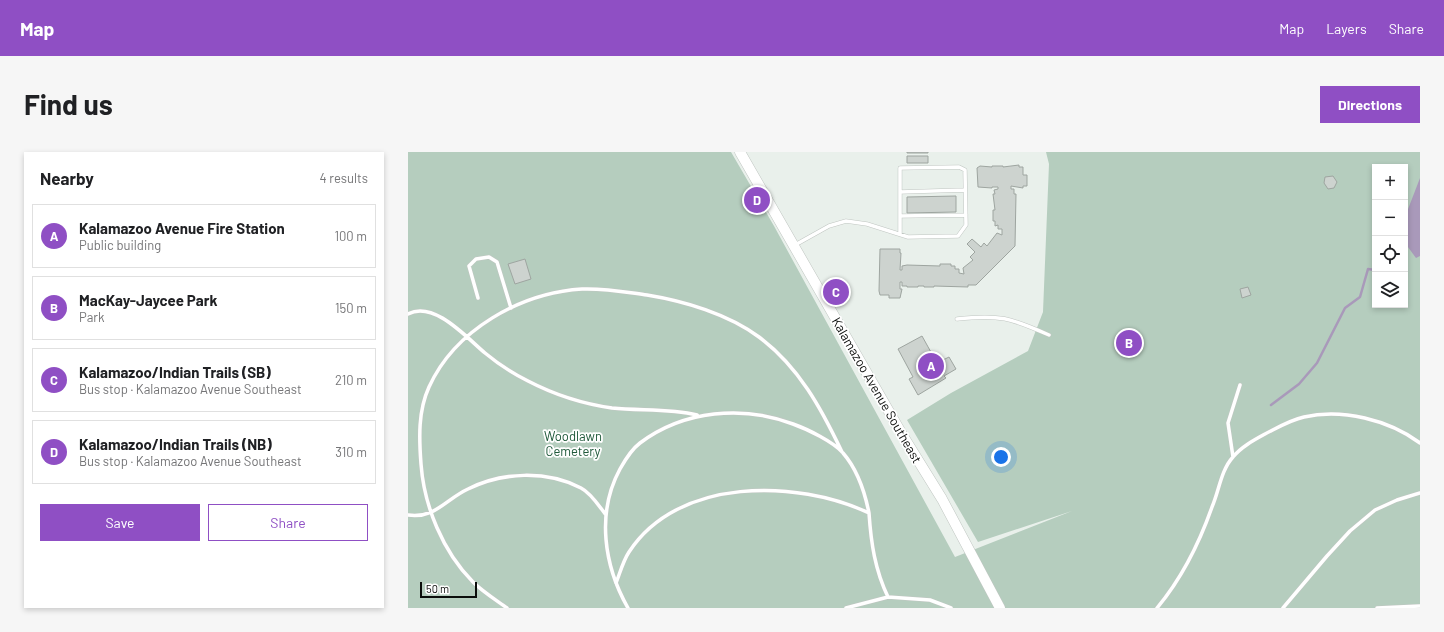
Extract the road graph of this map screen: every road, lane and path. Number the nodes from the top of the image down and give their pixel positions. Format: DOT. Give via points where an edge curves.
graph roads {
  1 [pos="740,152"];
  2 [pos="965,190"];
  3 [pos="900,192"];
  4 [pos="966,215"];
  5 [pos="900,216"];
  6 [pos="900,234"];
  7 [pos="794,246"];
  8 [pos="478,298"];
  9 [pos="511,308"];
  10 [pos="408,314"];
  11 [pos="957,319"];
  12 [pos="1049,335"];
  13 [pos="467,336"];
  14 [pos="1240,385"];
  15 [pos="698,415"];
  16 [pos="1420,443"];
  17 [pos="842,452"];
  18 [pos="1233,456"];
  19 [pos="1420,493"];
  20 [pos="431,513"];
  21 [pos="869,514"];
  22 [pos="408,515"];
  23 [pos="606,515"];
  24 [pos="616,584"];
  25 [pos="888,597"];
  26 [pos="1420,606"];
  27 [pos="507,608"];
  28 [pos="628,608"];
  29 [pos="846,608"];
  30 [pos="951,608"];
  31 [pos="1000,608"];
  32 [pos="1157,608"];
  33 [pos="1283,608"];
  34 [pos="1377,608"];
  1 -- 7 [label="main road, Kalamazoo Avenue Southeast"];
  2 -- 3 [label="lane"];
  2 -- 3 [label="lane" via="965,170 959,167 900,168"];
  2 -- 4 [label="lane"];
  3 -- 5 [label="lane"];
  4 -- 5 [label="lane"];
  4 -- 6 [label="lane" via="966,224 958,236 908,237"];
  5 -- 6 [label="lane"];
  6 -- 7 [label="lane" via="846,221 829,226"];
  7 -- 31 [label="main road, Kalamazoo Avenue Southeast" via="942,499"];
  8 -- 9 [label="lane" via="469,266 476,259 489,257 497,262"];
  9 -- 13 [label="lane" via="488,320"];
  9 -- 17 [label="lane" via="540,296 581,289 609,289 696,306 757,336 781,355 805,383"];
  10 -- 13 [label="lane" via="413,311 439,316"];
  11 -- 12 [label="lane" via="1001,316"];
  13 -- 15 [label="lane" via="486,354 528,381 568,397 612,408 677,410"];
  13 -- 20 [label="lane" via="442,364 428,388 420,417 422,472"];
  14 -- 18 [label="lane" via="1228,423"];
  15 -- 17 [label="lane" via="745,413 776,418 810,430"];
  15 -- 23 [label="lane" via="663,429 639,444 624,462 614,480"];
  16 -- 18 [label="lane" via="1395,427 1370,420 1323,414 1304,417 1283,425 1253,441"];
  17 -- 21 [label="lane" via="852,466 865,494"];
  18 -- 32 [label="lane" via="1224,470 1194,554"];
  19 -- 33 [label="lane" via="1375,510 1350,531"];
  20 -- 22 [label="lane"];
  20 -- 23 [label="lane" via="467,489 491,480 525,475 558,480 582,488"];
  20 -- 27 [label="lane" via="449,551 473,582"];
  21 -- 24 [label="lane" via="833,499 778,490 746,491 710,497 667,516 646,532 628,553"];
  21 -- 25 [label="lane" via="876,566"];
  23 -- 24 [label="lane" via="606,542"];
  24 -- 28 [label="lane"];
  25 -- 29 [label="lane"];
  25 -- 30 [label="lane" via="930,600"];
  26 -- 34 [label="lane"];
}
